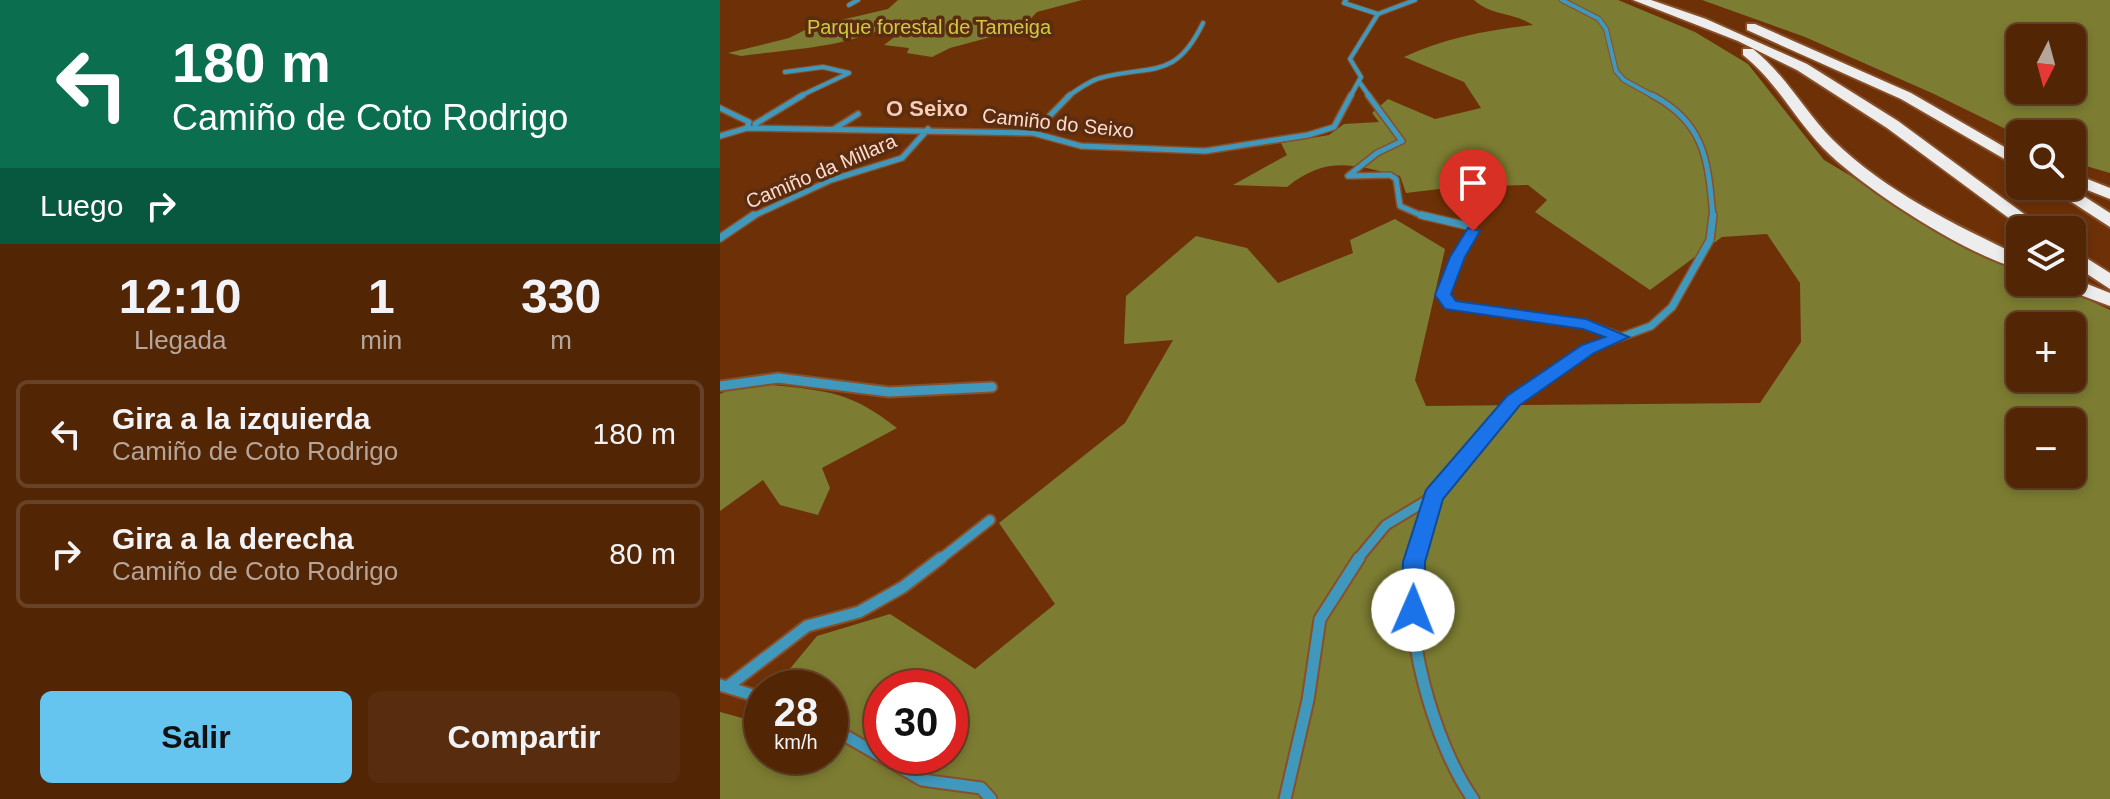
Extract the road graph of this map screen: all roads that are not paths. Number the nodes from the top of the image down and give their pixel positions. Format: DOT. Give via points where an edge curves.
graph roads {
  1 [pos="858,0"];
  2 [pos="1346,0"];
  3 [pos="1415,0"];
  4 [pos="1562,0"];
  5 [pos="1674,0"];
  6 [pos="1644,2"];
  7 [pos="849,5"];
  8 [pos="1378,14"];
  9 [pos="1203,23"];
  10 [pos="785,72"];
  11 [pos="1360,83"];
  12 [pos="720,108"];
  13 [pos="1931,110"];
  14 [pos="858,114"];
  15 [pos="747,128"];
  16 [pos="928,129"];
  17 [pos="833,130"];
  18 [pos="1033,133"];
  19 [pos="720,136"];
  20 [pos="2006,146"];
  21 [pos="2006,155"];
  22 [pos="2086,184"];
  23 [pos="2110,194"];
  24 [pos="2078,200"];
  25 [pos="2018,216"];
  26 [pos="2110,221"];
  27 [pos="720,238"];
  28 [pos="2006,256"];
  29 [pos="2086,265"];
  30 [pos="2110,283"];
  31 [pos="2086,291"];
  32 [pos="2110,300"];
  33 [pos="1621,337"];
  34 [pos="720,386"];
  35 [pos="992,387"];
  36 [pos="1434,496"];
  37 [pos="990,520"];
  38 [pos="724,686"];
  39 [pos="744,692"];
  40 [pos="848,737"];
  41 [pos="991,799"];
  42 [pos="1285,799"];
  43 [pos="1473,799"];
  1 -- 7 [label="street"];
  2 -- 8 [label="street"];
  3 -- 8 [label="street"];
  4 -- 33 [label="street" via="1599,19 1616,71 1671,105 1708,159 1714,225 1710,240 1672,307 1651,326"];
  5 -- 13 [label="highway" via="1798,45"];
  6 -- 25 [label="highway" via="1708,23 1801,67 1880,116"];
  6 -- 28 [label="highway" via="1743,48 1767,66 1844,159 1936,221"];
  8 -- 11 [label="street" via="1350,59"];
  9 -- 18 [label="street" via="1190,50 1154,72 1098,78 1068,96"];
  10 -- 15 [label="street" via="823,67 849,73"];
  11 -- 18 [label="street, Camiño do Seixo" via="1339,121 1327,130 1222,150 1081,146"];
  11 -- 33 [label="street" via="1402,141 1348,176 1390,175 1396,179 1400,206 1411,214 1473,231 1443,295 1446,301 1586,324"];
  12 -- 15 [label="street" via="749,122"];
  13 -- 20 [label="highway"];
  13 -- 21 [label="highway"];
  14 -- 17 [label="street"];
  15 -- 17 [label="street, Camiño do Seixo"];
  15 -- 19 [label="street"];
  16 -- 17 [label="street, Camiño do Seixo"];
  16 -- 18 [label="street, Camiño do Seixo"];
  16 -- 27 [label="street, Camiño da Millara" via="902,158 831,180 770,207"];
  22 -- 23 [label="highway"];
  24 -- 26 [label="highway"];
  29 -- 30 [label="highway"];
  31 -- 32 [label="highway"];
  33 -- 36 [label="street" via="1588,349 1514,400"];
  34 -- 35 [label="street" via="782,378 899,392"];
  36 -- 42 [label="street" via="1386,525 1351,567 1320,619"];
  36 -- 43 [label="street" via="1414,562 1413,610 1425,693 1456,775"];
  37 -- 38 [label="street" via="903,587 859,612 807,626"];
  38 -- 39 [label="street"];
  40 -- 41 [label="street" via="922,780 981,788"];
}
